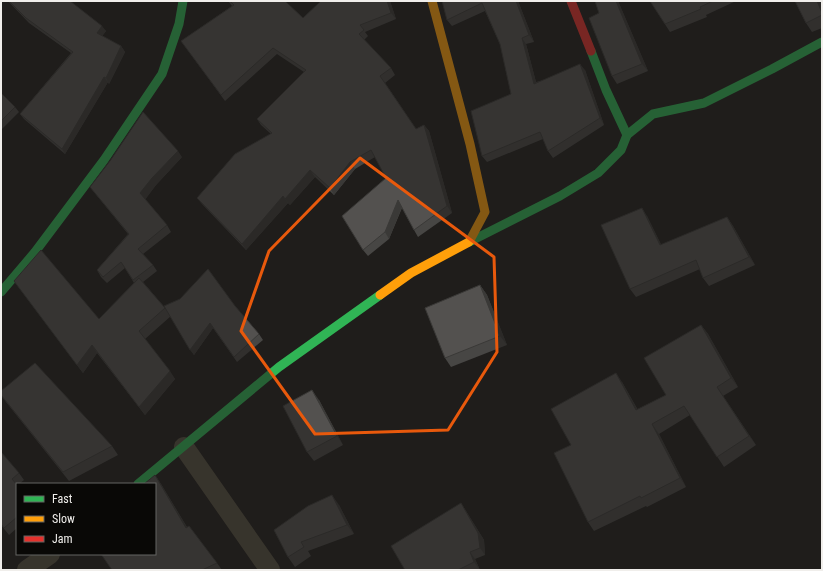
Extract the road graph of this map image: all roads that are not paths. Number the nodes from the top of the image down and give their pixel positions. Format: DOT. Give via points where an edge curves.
graph roads {
  1 [pos="183,1"];
  2 [pos="432,1"];
  3 [pos="571,1"];
  4 [pos="822,42"];
  5 [pos="626,135"];
  6 [pos="469,242"];
  7 [pos="1,292"];
  8 [pos="184,447"];
  9 [pos="139,483"];
  10 [pos="49,555"];
  11 [pos="28,570"];
  12 [pos="270,570"];
  1 -- 7 [label="street" via="180,24 162,74 104,160 35,252"];
  2 -- 6 [label="street" via="485,212"];
  3 -- 5 [label="street"];
  4 -- 5 [label="street" via="704,103 653,114"];
  5 -- 6 [label="street" via="621,150 598,174"];
  6 -- 8 [label="street" via="412,272 279,367"];
  8 -- 9 [label="street"];
  8 -- 12 [label="street"];
  10 -- 11 [label="street"];
}
